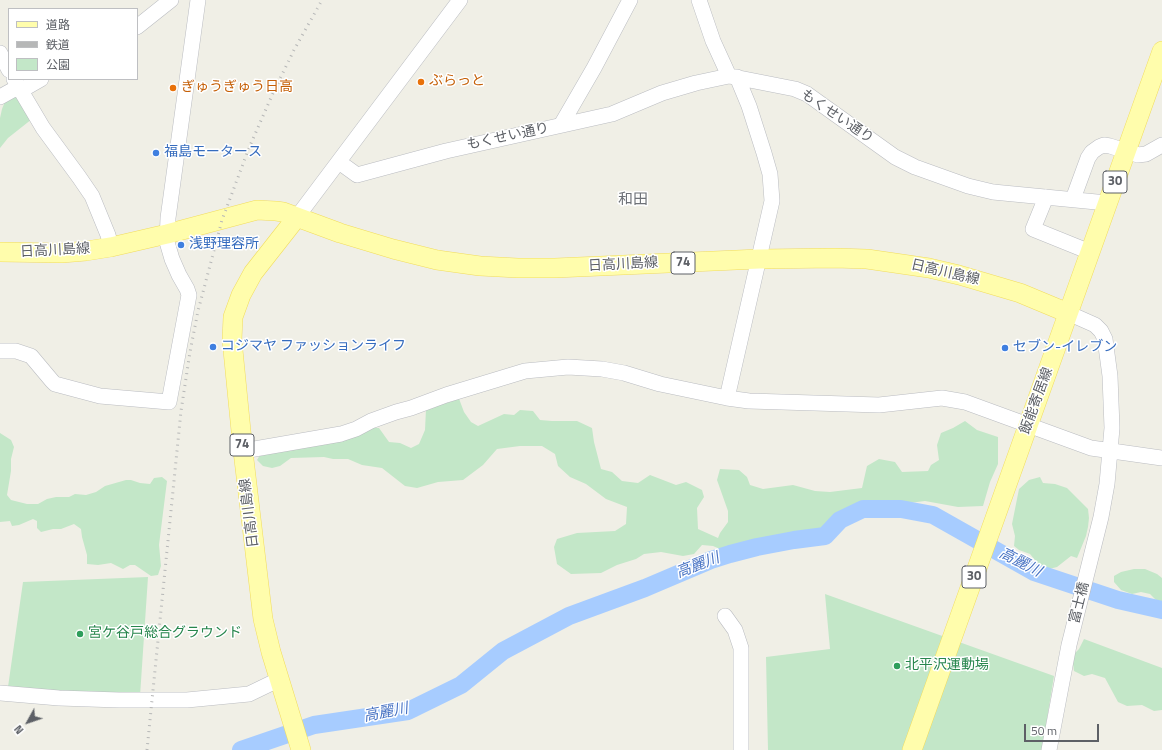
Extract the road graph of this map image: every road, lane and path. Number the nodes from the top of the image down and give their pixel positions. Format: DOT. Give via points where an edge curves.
graph roads {
  1 [pos="171,0"];
  2 [pos="198,0"];
  3 [pos="460,0"];
  4 [pos="630,0"];
  5 [pos="699,0"];
  6 [pos="138,26"];
  7 [pos="1162,51"];
  8 [pos="0,53"];
  9 [pos="8,68"];
  10 [pos="733,76"];
  11 [pos="38,80"];
  12 [pos="17,86"];
  13 [pos="0,97"];
  14 [pos="561,125"];
  15 [pos="1162,145"];
  16 [pos="1126,152"];
  17 [pos="339,162"];
  18 [pos="1046,197"];
  19 [pos="1074,199"];
  20 [pos="1107,203"];
  21 [pos="297,217"];
  22 [pos="166,234"];
  23 [pos="111,247"];
  24 [pos="0,252"];
  25 [pos="1090,252"];
  26 [pos="759,259"];
  27 [pos="1068,313"];
  28 [pos="0,351"];
  29 [pos="727,398"];
  30 [pos="1028,425"];
  31 [pos="243,451"];
  32 [pos="1110,452"];
  33 [pos="1162,458"];
  34 [pos="725,616"];
  35 [pos="281,684"];
  36 [pos="0,693"];
  37 [pos="301,750"];
  38 [pos="741,750"];
  39 [pos="912,750"];
  40 [pos="1049,750"];
  1 -- 6 [label="street"];
  2 -- 22 [label="street"];
  3 -- 17 [label="street"];
  4 -- 14 [label="street"];
  5 -- 10 [label="street" via="713,41"];
  7 -- 16 [label="main road, 飯能寄居線 / 30"];
  8 -- 9 [label="street"];
  10 -- 14 [label="street, もくせい通り" via="696,83 662,93 612,114"];
  10 -- 18 [label="street, もくせい通り" via="795,89 807,94 895,157 915,167 993,192"];
  10 -- 26 [label="street" via="749,106 770,174 772,201"];
  11 -- 12 [label="street"];
  12 -- 13 [label="street"];
  12 -- 23 [label="street" via="92,196"];
  14 -- 17 [label="street, もくせい通り" via="446,151 357,175"];
  15 -- 16 [label="street" via="1146,154"];
  16 -- 19 [label="street" via="1104,145 1092,152"];
  16 -- 20 [label="main road, 飯能寄居線 / 30"];
  17 -- 21 [label="street"];
  18 -- 19 [label="street, もくせい通り"];
  18 -- 25 [label="street" via="1033,229"];
  19 -- 20 [label="street, もくせい通り"];
  20 -- 25 [label="main road, 飯能寄居線 / 30"];
  21 -- 22 [label="main road, 日高川島線 / 74" via="276,211 257,210"];
  21 -- 26 [label="main road, 日高川島線 / 74" via="393,249 437,260 480,266 555,268"];
  21 -- 31 [label="main road, 日高川島線 / 74" via="254,273 241,296 234,317 232,340"];
  22 -- 23 [label="main road, 日高川島線 / 74"];
  22 -- 28 [label="street" via="172,259 189,295 170,402 100,396 56,384 31,356 16,351"];
  23 -- 24 [label="main road, 日高川島線 / 74" via="62,253"];
  25 -- 27 [label="main road, 飯能寄居線 / 30"];
  26 -- 27 [label="main road, 日高川島線 / 74" via="867,259 929,268 990,283"];
  26 -- 29 [label="street"];
  27 -- 30 [label="main road, 飯能寄居線 / 30"];
  27 -- 32 [label="street, 富士橋" via="1095,325 1105,339 1112,404"];
  29 -- 30 [label="street" via="879,405 942,398 965,402"];
  29 -- 31 [label="street" via="602,369 568,367 525,371 396,412 341,434"];
  30 -- 32 [label="street" via="1079,445"];
  30 -- 39 [label="main road, 飯能寄居線 / 30"];
  31 -- 35 [label="main road, 日高川島線 / 74" via="263,619"];
  32 -- 33 [label="street"];
  32 -- 40 [label="street, 富士橋" via="1107,484"];
  34 -- 38 [label="street" via="735,630 741,648"];
  35 -- 36 [label="street" via="249,694 187,700 59,698"];
  35 -- 37 [label="main road, 日高川島線 / 74"];
}
